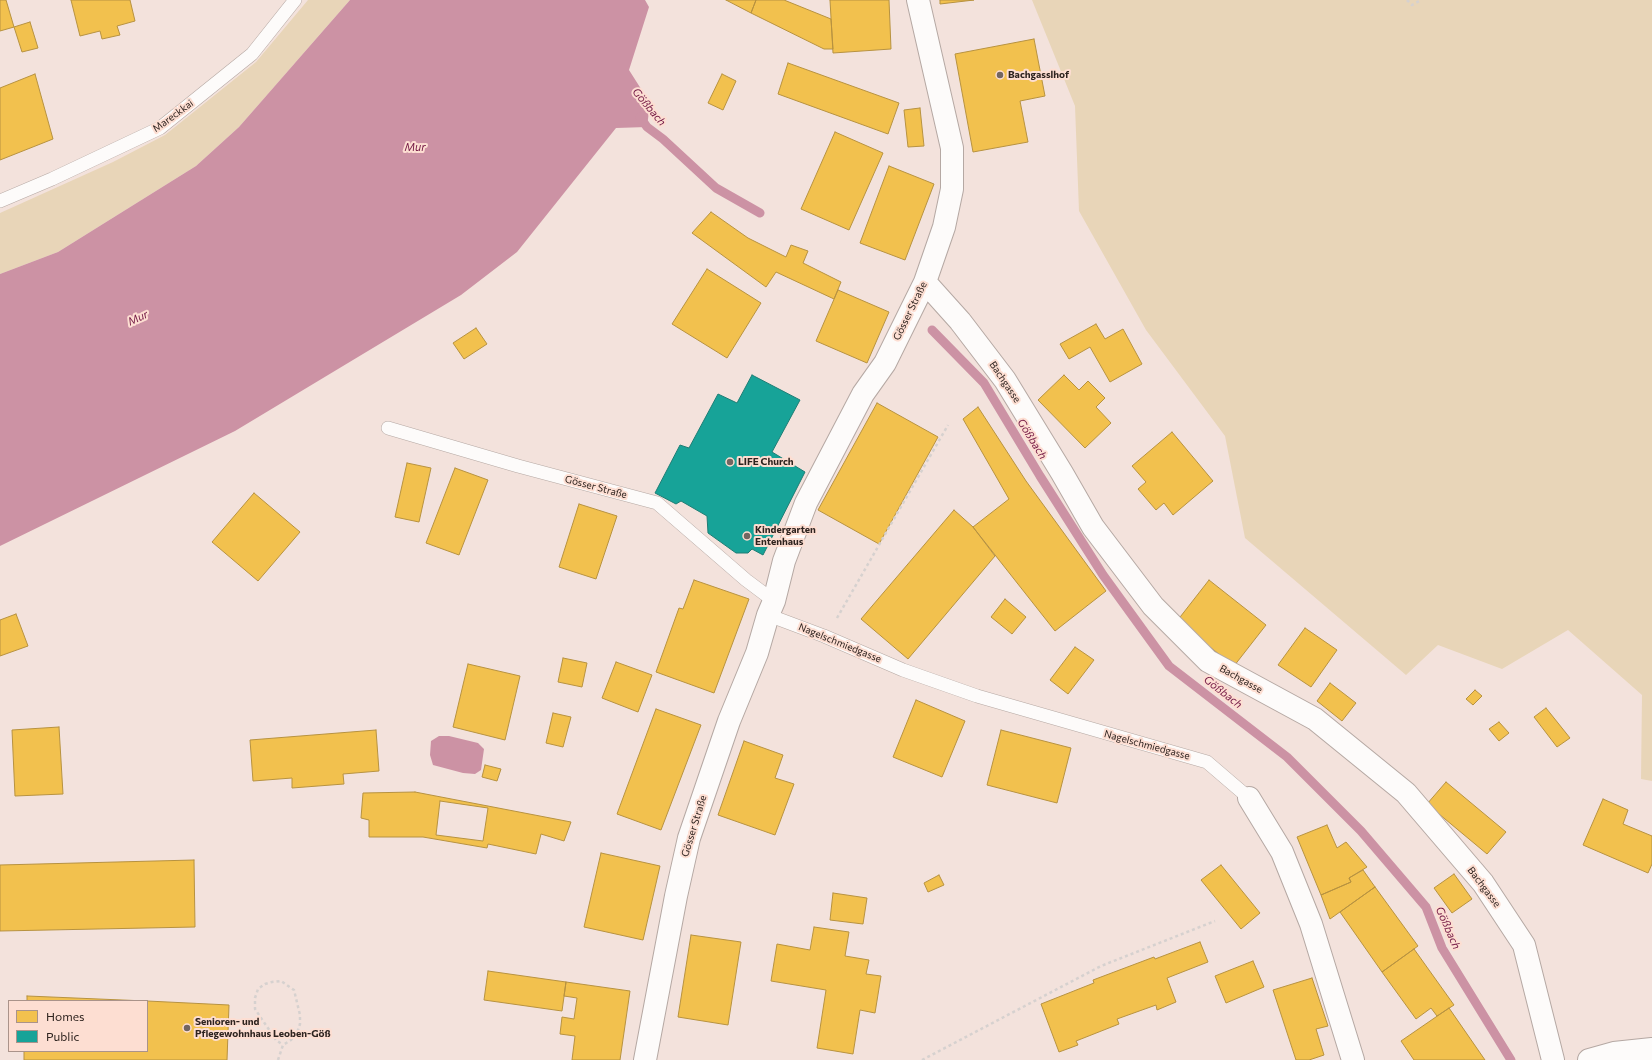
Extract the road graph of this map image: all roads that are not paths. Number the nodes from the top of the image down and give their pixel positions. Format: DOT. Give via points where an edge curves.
graph roads {
  1 [pos="295,0"];
  2 [pos="918,0"];
  3 [pos="0,200"];
  4 [pos="922,289"];
  5 [pos="388,428"];
  6 [pos="771,608"];
  7 [pos="1250,798"];
  8 [pos="1652,1050"];
  9 [pos="645,1060"];
  10 [pos="1353,1060"];
  11 [pos="1553,1060"];
  12 [pos="1590,1060"];
  1 -- 3 [label="lane, Mareckkai" via="252,54 160,128 52,179"];
  2 -- 4 [label="street, Gösser Straße" via="952,148 952,189 944,227"];
  4 -- 6 [label="street, Gösser Straße" via="885,364 863,394 806,503 784,560"];
  4 -- 11 [label="street, Bachgasse" via="960,320 1005,380 1093,527 1153,606 1208,660 1315,719 1406,793 1483,883 1524,945"];
  5 -- 6 [label="lane, Gösser Straße" via="657,503 746,580"];
  6 -- 7 [label="lane, Nagelschmiedgasse" via="824,636 904,670 977,696 1207,762"];
  6 -- 9 [label="street, Gösser Straße" via="689,838"];
  7 -- 10 [label="street, Nagelschmiedgasse" via="1282,852 1308,917"];
  8 -- 12 [label="street" via="1614,1053"];
}
